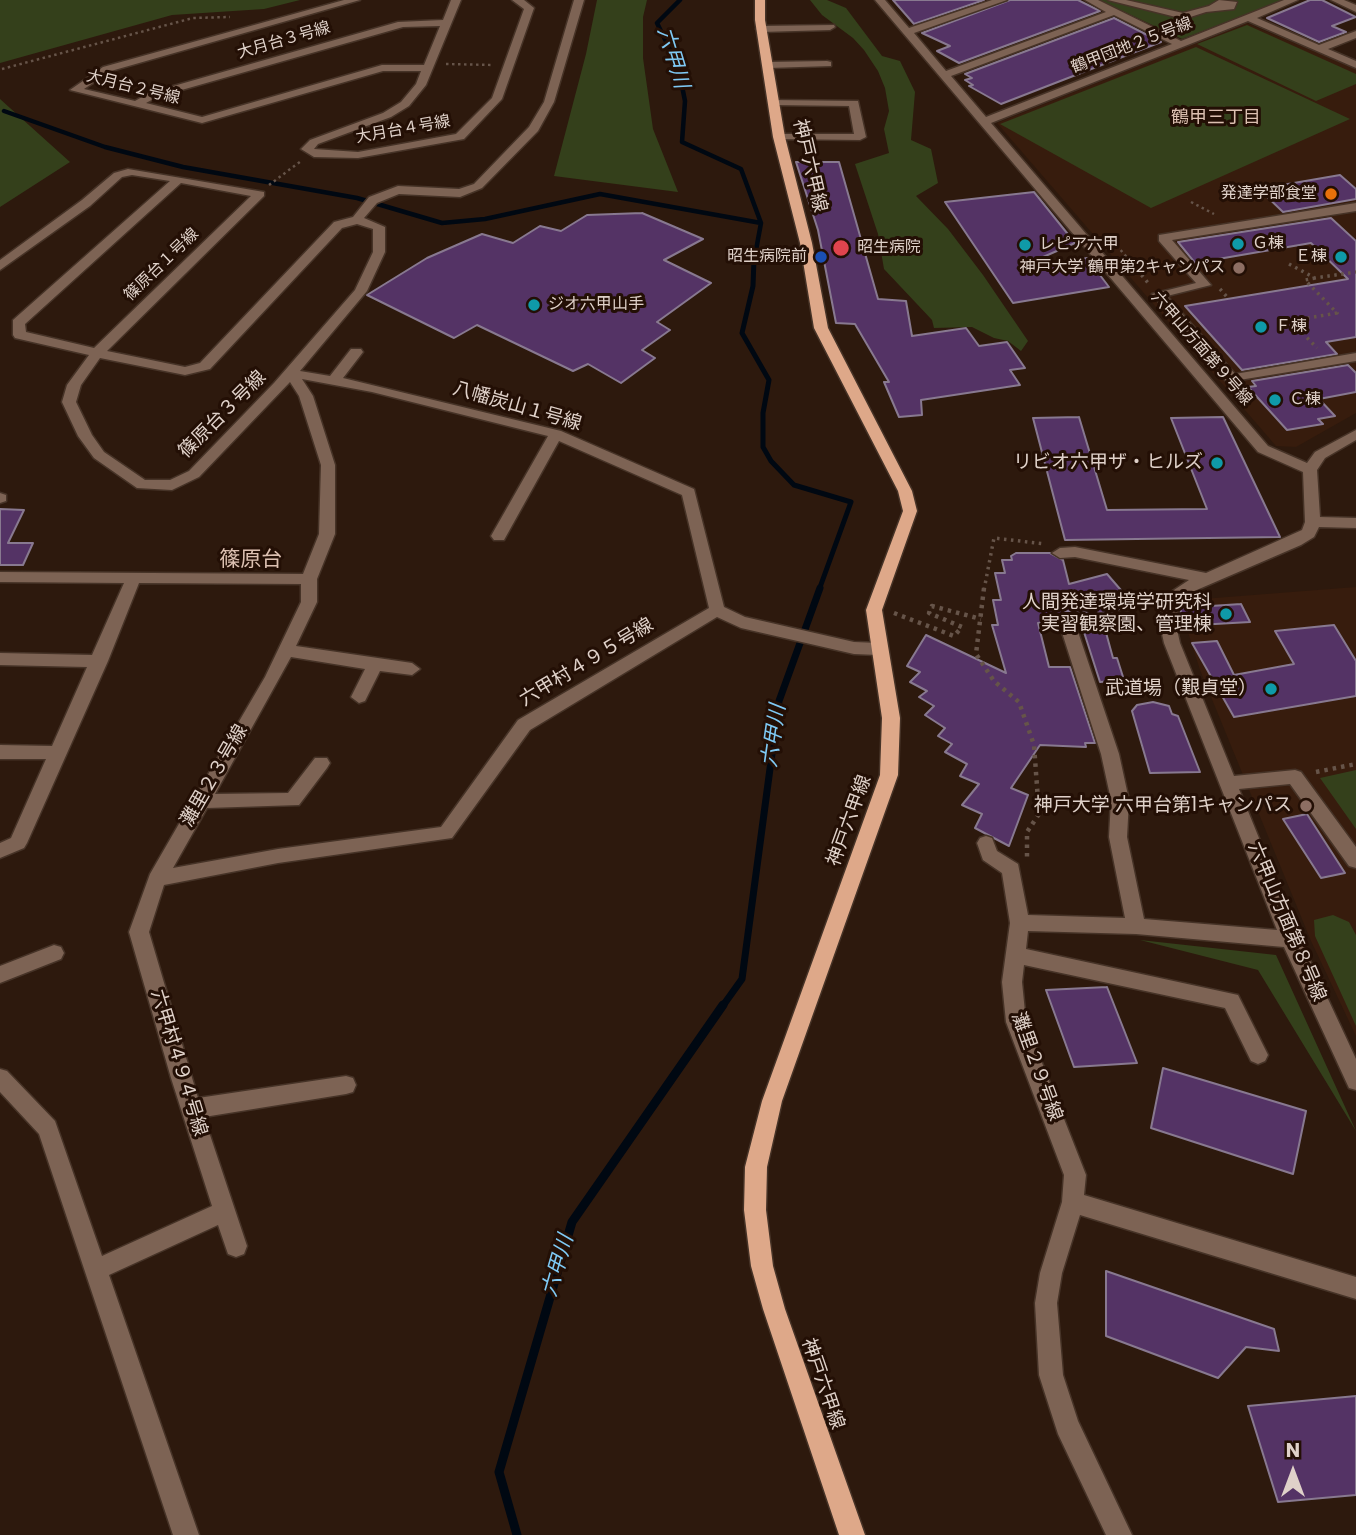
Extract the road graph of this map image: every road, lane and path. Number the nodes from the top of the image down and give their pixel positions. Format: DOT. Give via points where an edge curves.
graph roads {
  1 [pos="355,0"];
  2 [pos="456,0"];
  3 [pos="517,0"];
  4 [pos="579,0"];
  5 [pos="760,0"];
  6 [pos="880,0"];
  7 [pos="971,0"];
  8 [pos="1002,0"];
  9 [pos="1090,0"];
  10 [pos="1113,0"];
  11 [pos="1293,0"];
  12 [pos="1336,0"];
  13 [pos="1228,1"];
  14 [pos="985,6"];
  15 [pos="1356,9"];
  16 [pos="1114,12"];
  17 [pos="193,18"];
  18 [pos="1250,18"];
  19 [pos="445,23"];
  20 [pos="830,27"];
  21 [pos="761,29"];
  22 [pos="907,32"];
  23 [pos="1356,34"];
  24 [pos="1180,44"];
  25 [pos="1319,49"];
  26 [pos="827,64"];
  27 [pos="768,65"];
  28 [pos="1356,65"];
  29 [pos="429,66"];
  30 [pos="509,66"];
  31 [pos="2,69"];
  32 [pos="945,75"];
  33 [pos="774,102"];
  34 [pos="135,104"];
  35 [pos="983,122"];
  36 [pos="779,137"];
  37 [pos="314,154"];
  38 [pos="277,177"];
  39 [pos="178,180"];
  40 [pos="1191,202"];
  41 [pos="1356,207"];
  42 [pos="1218,216"];
  43 [pos="357,220"];
  44 [pos="1112,234"];
  45 [pos="1289,264"];
  46 [pos="0,265"];
  47 [pos="1356,272"];
  48 [pos="1315,278"];
  49 [pos="1148,282"];
  50 [pos="356,352"];
  51 [pos="97,353"];
  52 [pos="1356,357"];
  53 [pos="1329,361"];
  54 [pos="291,373"];
  55 [pos="333,382"];
  56 [pos="556,434"];
  57 [pos="1356,434"];
  58 [pos="1349,443"];
  59 [pos="1310,470"];
  60 [pos="1313,522"];
  61 [pos="1356,523"];
  62 [pos="499,536"];
  63 [pos="1056,549"];
  64 [pos="0,578"];
  65 [pos="1203,578"];
  66 [pos="309,579"];
  67 [pos="133,580"];
  68 [pos="718,610"];
  69 [pos="981,619"];
  70 [pos="1128,622"];
  71 [pos="894,626"];
  72 [pos="878,649"];
  73 [pos="286,650"];
  74 [pos="0,659"];
  75 [pos="100,661"];
  76 [pos="375,665"];
  77 [pos="412,669"];
  78 [pos="359,697"];
  79 [pos="0,752"];
  80 [pos="59,753"];
  81 [pos="321,763"];
  82 [pos="1356,764"];
  83 [pos="1295,777"];
  84 [pos="1228,783"];
  85 [pos="199,801"];
  86 [pos="986,842"];
  87 [pos="0,851"];
  88 [pos="1356,861"];
  89 [pos="1028,872"];
  90 [pos="157,879"];
  91 [pos="1020,923"];
  92 [pos="1136,926"];
  93 [pos="1290,939"];
  94 [pos="54,953"];
  95 [pos="1016,955"];
  96 [pos="0,975"];
  97 [pos="1258,1055"];
  98 [pos="0,1079"];
  99 [pos="1356,1081"];
  100 [pos="346,1085"];
  101 [pos="192,1109"];
  102 [pos="1073,1202"];
  103 [pos="225,1211"];
  104 [pos="236,1246"];
  105 [pos="96,1270"];
  106 [pos="1356,1288"];
  107 [pos="186,1535"];
  108 [pos="852,1535"];
  109 [pos="1119,1535"];
  1 -- 34 [label="street, 大月台２号線" via="107,69 75,90"];
  2 -- 19 [label="street"];
  3 -- 30 [label="street, 大月台４号線" via="529,8"];
  4 -- 43 [label="street" via="557,85 534,128 478,187 460,193 398,190 370,204"];
  5 -- 21 [label="main road, 神戸六甲線"];
  6 -- 22 [label="street, 六甲山方面第９号線"];
  7 -- 14 [label="street"];
  8 -- 14 [label="street"];
  9 -- 16 [label="street"];
  10 -- 13 [label="street" via="1182,20 1213,8 1231,7"];
  11 -- 18 [label="street, 鶴甲団地２５号線"];
  12 -- 15 [label="street"];
  14 -- 22 [label="street"];
  16 -- 24 [label="street"];
  16 -- 32 [label="street"];
  17 -- 31 [label="path"];
  18 -- 24 [label="street, 鶴甲団地２５号線"];
  18 -- 25 [label="street"];
  19 -- 29 [label="street"];
  19 -- 34 [label="street, 大月台３号線" via="402,24"];
  20 -- 21 [label="street"];
  21 -- 27 [label="main road, 神戸六甲線"];
  22 -- 32 [label="street, 六甲山方面第９号線"];
  23 -- 25 [label="street"];
  24 -- 35 [label="street, 鶴甲団地２５号線"];
  25 -- 28 [label="street"];
  26 -- 27 [label="street"];
  27 -- 33 [label="main road, 神戸六甲線"];
  29 -- 30 [label="path"];
  29 -- 34 [label="street, 大月台２号線" via="382,68 202,121"];
  29 -- 37 [label="street" via="405,104 314,142 307,149"];
  30 -- 37 [label="street, 大月台４号線" via="497,99 460,137 358,155"];
  32 -- 35 [label="street, 六甲山方面第９号線"];
  33 -- 36 [label="main road, 神戸六甲線"];
  33 -- 36 [label="street" via="854,103 860,137"];
  35 -- 59 [label="street, 六甲山方面第９号線" via="1264,449"];
  36 -- 72 [label="main road, 神戸六甲線" via="806,243 821,328 909,500 905,532 874,610"];
  37 -- 38 [label="path"];
  39 -- 46 [label="street, 篠原台１号線" via="132,171 118,175"];
  39 -- 51 [label="street" via="18,323 19,335"];
  39 -- 51 [label="street, 篠原台１号線" via="260,194"];
  40 -- 42 [label="path"];
  41 -- 53 [label="street" via="1163,238 1205,285 1158,295 1232,379"];
  43 -- 51 [label="street" via="338,225 205,366 186,371"];
  43 -- 54 [label="street, 篠原台３号線" via="379,227 379,252 360,291"];
  44 -- 49 [label="path"];
  45 -- 48 [label="path"];
  47 -- 48 [label="path"];
  48 -- 53 [label="path" via="1305,280 1337,313 1291,321"];
  50 -- 55 [label="street"];
  51 -- 54 [label="street, 篠原台３号線" via="74,385 69,402 72,413 99,455 142,485 172,485 194,474"];
  52 -- 53 [label="street"];
  54 -- 55 [label="street, 八幡炭山１号線"];
  54 -- 66 [label="street, 灘里２３号線" via="306,396 328,465 327,534"];
  55 -- 56 [label="street, 八幡炭山１号線"];
  56 -- 62 [label="street"];
  56 -- 68 [label="street, 八幡炭山１号線" via="689,492"];
  57 -- 58 [label="street"];
  58 -- 59 [label="street" via="1320,456"];
  59 -- 60 [label="street"];
  60 -- 61 [label="street"];
  60 -- 65 [label="street" via="1309,533 1296,541"];
  63 -- 65 [label="street"];
  63 -- 69 [label="path" via="993,538"];
  64 -- 67 [label="street"];
  65 -- 84 [label="street, 六甲山方面第８号線" via="1177,596 1168,625"];
  66 -- 67 [label="street"];
  66 -- 73 [label="street, 灘里２３号線" via="309,602"];
  67 -- 75 [label="street"];
  68 -- 72 [label="street" via="752,624"];
  68 -- 90 [label="street, 六甲村４９５号線" via="524,725 446,833 278,856"];
  69 -- 71 [label="path" via="932,606 929,613 962,627 954,636 892,613"];
  69 -- 89 [label="path" via="976,654 994,681 1019,702 1034,744 1039,814 1027,832"];
  70 -- 92 [label="street" via="1066,620 1110,754 1119,800 1118,837"];
  72 -- 108 [label="main road, 神戸六甲線" via="891,718 889,775 772,1101 755,1188 762,1266 774,1309"];
  73 -- 76 [label="street"];
  73 -- 85 [label="street, 灘里２３号線"];
  74 -- 75 [label="street"];
  75 -- 80 [label="street"];
  76 -- 77 [label="street"];
  76 -- 78 [label="street"];
  79 -- 80 [label="street"];
  80 -- 87 [label="street" via="18,843"];
  81 -- 85 [label="street" via="293,800"];
  82 -- 83 [label="path"];
  83 -- 84 [label="street"];
  83 -- 88 [label="street"];
  84 -- 93 [label="street, 六甲山方面第８号線"];
  85 -- 90 [label="street, 灘里２３号線"];
  86 -- 91 [label="street, 灘里２９号線" via="989,855 1011,869"];
  90 -- 101 [label="street, 六甲村４９４号線" via="139,932"];
  91 -- 92 [label="street"];
  91 -- 95 [label="street, 灘里２９号線"];
  92 -- 93 [label="street"];
  93 -- 99 [label="street, 六甲山方面第８号線"];
  94 -- 96 [label="street"];
  95 -- 97 [label="street" via="1231,1002"];
  95 -- 102 [label="street, 灘里２９号線" via="1012,982 1016,1021 1073,1167"];
  98 -- 105 [label="street" via="48,1128"];
  100 -- 101 [label="street"];
  101 -- 103 [label="street, 六甲村４９４号線"];
  102 -- 106 [label="street"];
  102 -- 109 [label="street, 灘里２９号線" via="1046,1303 1051,1375 1067,1425"];
  103 -- 104 [label="street, 六甲村４９４号線"];
  103 -- 105 [label="street"];
  105 -- 107 [label="street"];
}
